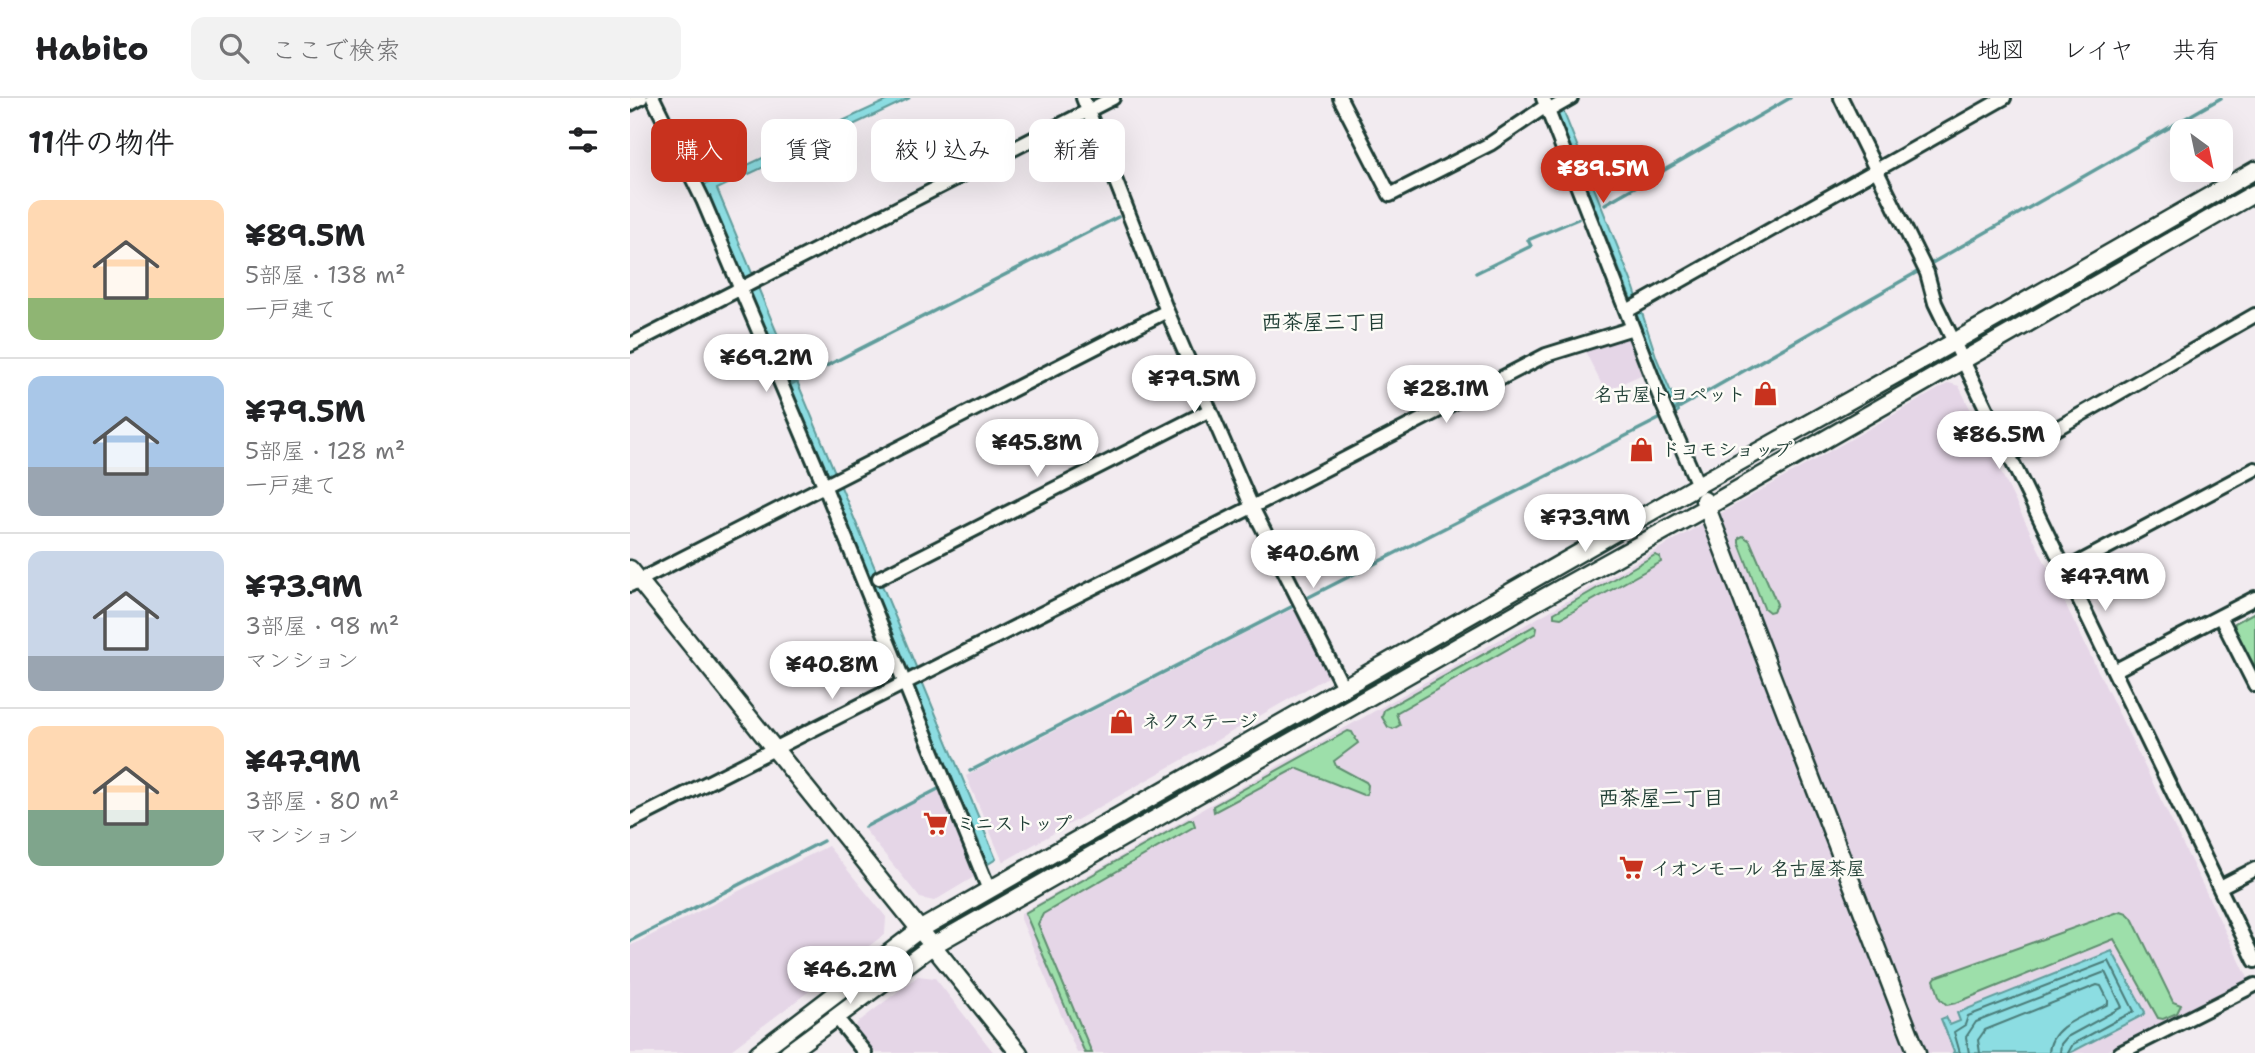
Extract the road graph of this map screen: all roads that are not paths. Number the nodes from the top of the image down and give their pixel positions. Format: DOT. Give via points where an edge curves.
graph roads {
  1 [pos="641,98"];
  2 [pos="653,98"];
  3 [pos="1083,98"];
  4 [pos="1113,98"];
  5 [pos="1340,98"];
  6 [pos="1840,98"];
  7 [pos="2004,98"];
  8 [pos="630,104"];
  9 [pos="1554,104"];
  10 [pos="1088,111"];
  11 [pos="2255,170"];
  12 [pos="1877,171"];
  13 [pos="2255,193"];
  14 [pos="742,287"];
  15 [pos="1634,308"];
  16 [pos="1167,311"];
  17 [pos="2255,315"];
  18 [pos="1633,328"];
  19 [pos="1954,342"];
  20 [pos="630,345"];
  21 [pos="1964,359"];
  22 [pos="1210,410"];
  23 [pos="2010,455"];
  24 [pos="2255,469"];
  25 [pos="825,484"];
  26 [pos="1698,485"];
  27 [pos="1252,507"];
  28 [pos="1707,507"];
  29 [pos="2065,570"];
  30 [pos="633,578"];
  31 [pos="879,578"];
  32 [pos="2255,598"];
  33 [pos="2220,616"];
  34 [pos="2114,671"];
  35 [pos="907,683"];
  36 [pos="2255,685"];
  37 [pos="1344,689"];
  38 [pos="775,748"];
  39 [pos="630,822"];
  40 [pos="2255,869"];
  41 [pos="2220,887"];
  42 [pos="989,890"];
  43 [pos="919,930"];
  44 [pos="932,946"];
  45 [pos="2255,961"];
  46 [pos="2255,985"];
  47 [pos="836,1017"];
  48 [pos="758,1053"];
  49 [pos="788,1053"];
  50 [pos="865,1053"];
  51 [pos="1018,1053"];
  52 [pos="1917,1053"];
  53 [pos="2120,1053"];
  1 -- 8 [label="street"];
  2 -- 14 [label="street"];
  3 -- 10 [label="street"];
  4 -- 10 [label="street"];
  5 -- 9 [label="street" via="1390,195 1490,144"];
  6 -- 12 [label="street"];
  7 -- 12 [label="street"];
  9 -- 15 [label="street"];
  10 -- 14 [label="street"];
  10 -- 16 [label="street"];
  11 -- 19 [label="street"];
  12 -- 15 [label="street"];
  12 -- 19 [label="street" via="1927,273"];
  13 -- 21 [label="street"];
  14 -- 20 [label="street"];
  14 -- 25 [label="street"];
  15 -- 18 [label="street"];
  16 -- 22 [label="street"];
  16 -- 25 [label="street"];
  17 -- 23 [label="street"];
  18 -- 26 [label="street"];
  18 -- 27 [label="street" via="1546,355"];
  19 -- 21 [label="street"];
  19 -- 26 [label="street"];
  21 -- 23 [label="street"];
  21 -- 28 [label="street"];
  22 -- 27 [label="street"];
  22 -- 31 [label="street"];
  23 -- 29 [label="street"];
  24 -- 29 [label="street"];
  25 -- 30 [label="street"];
  25 -- 35 [label="street"];
  26 -- 28 [label="street"];
  26 -- 37 [label="street"];
  27 -- 35 [label="street"];
  27 -- 37 [label="street"];
  28 -- 44 [label="street"];
  28 -- 52 [label="street"];
  29 -- 34 [label="street"];
  30 -- 38 [label="street"];
  32 -- 33 [label="street"];
  33 -- 34 [label="street"];
  33 -- 36 [label="street"];
  34 -- 41 [label="street"];
  35 -- 38 [label="street"];
  35 -- 42 [label="street"];
  37 -- 42 [label="street"];
  38 -- 39 [label="street"];
  38 -- 43 [label="street"];
  40 -- 41 [label="street"];
  41 -- 45 [label="street"];
  42 -- 43 [label="street"];
  43 -- 44 [label="street"];
  43 -- 48 [label="street"];
  44 -- 47 [label="street"];
  44 -- 51 [label="street"];
  46 -- 53 [label="street"];
  47 -- 49 [label="street"];
  47 -- 50 [label="street"];
}
